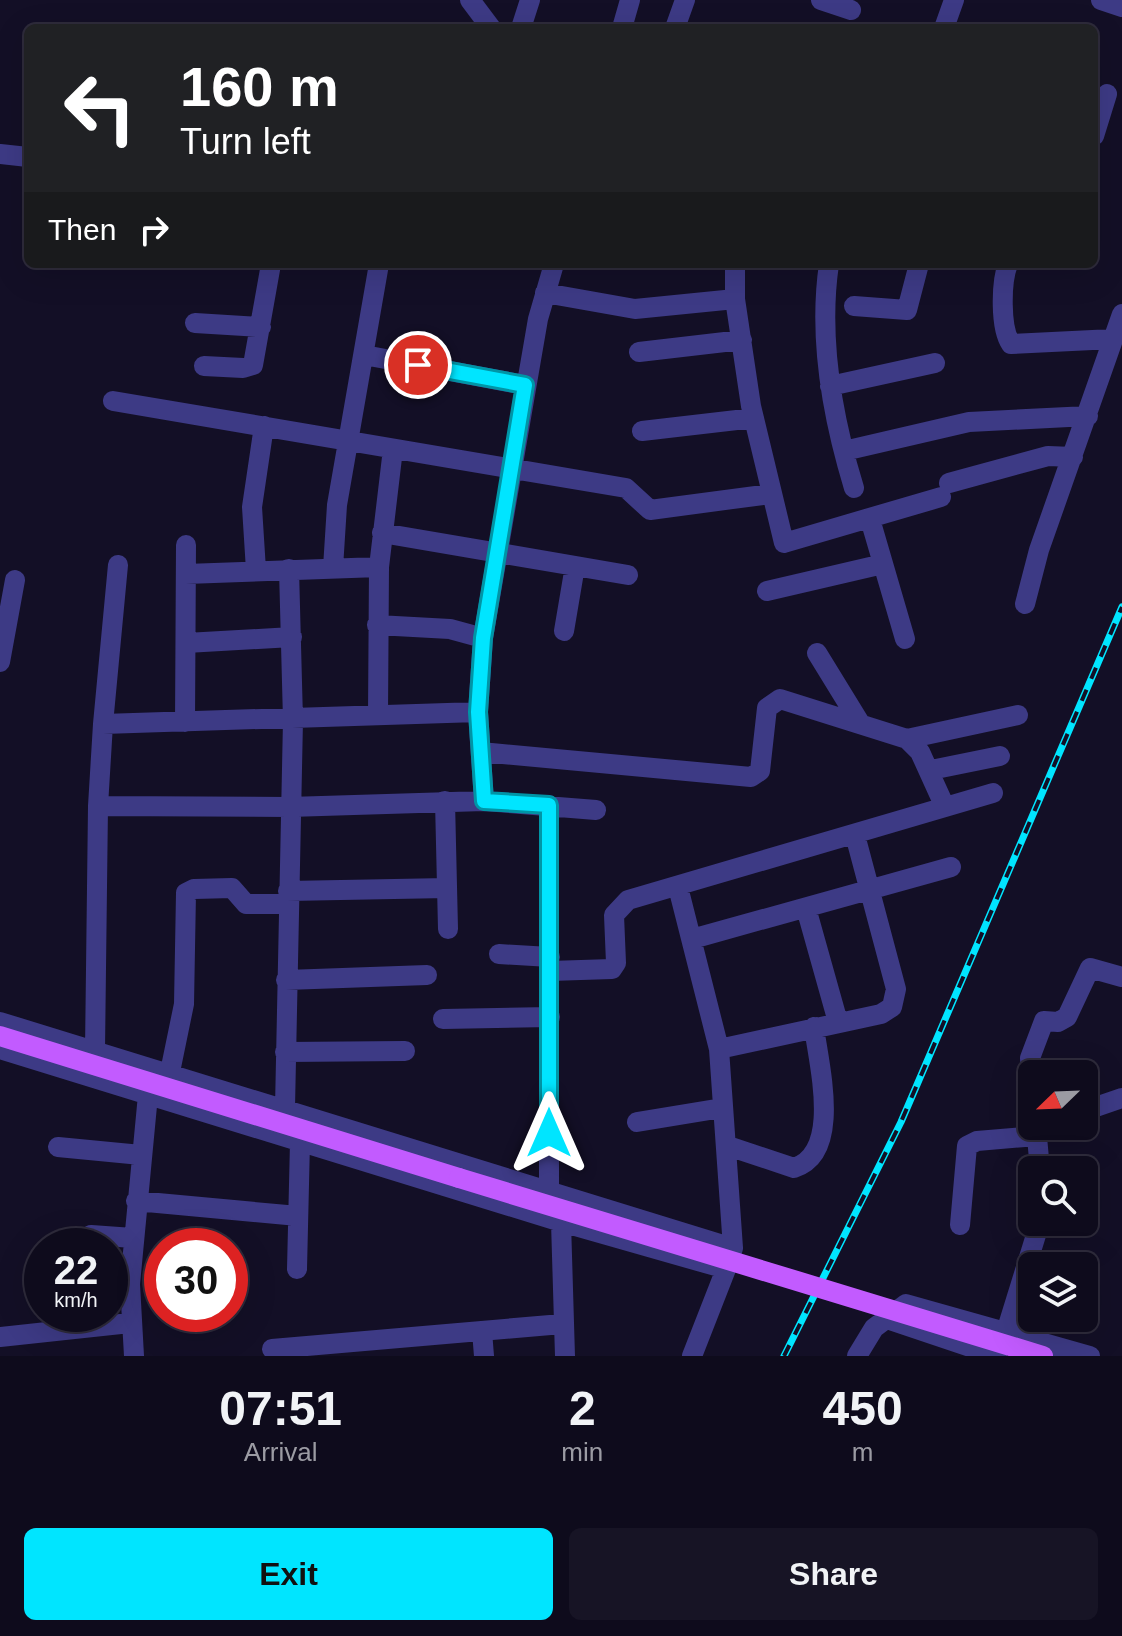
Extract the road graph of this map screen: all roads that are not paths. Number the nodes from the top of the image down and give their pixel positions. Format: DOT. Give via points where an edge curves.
graph roads {
  1 [pos="470,0"];
  2 [pos="530,0"];
  3 [pos="630,0"];
  4 [pos="685,0"];
  5 [pos="821,0"];
  6 [pos="954,0"];
  7 [pos="1101,0"];
  8 [pos="1122,7"];
  9 [pos="850,13"];
  10 [pos="488,24"];
  11 [pos="522,24"];
  12 [pos="624,24"];
  13 [pos="676,24"];
  14 [pos="945,24"];
  15 [pos="1108,94"];
  16 [pos="1098,124"];
  17 [pos="0,154"];
  18 [pos="24,157"];
  19 [pos="270,268"];
  20 [pos="378,268"];
  21 [pos="553,268"];
  22 [pos="735,268"];
  23 [pos="829,268"];
  24 [pos="918,268"];
  25 [pos="1007,268"];
  26 [pos="545,293"];
  27 [pos="735,299"];
  28 [pos="854,306"];
  29 [pos="1122,314"];
  30 [pos="195,323"];
  31 [pos="261,327"];
  32 [pos="1113,339"];
  33 [pos="742,340"];
  34 [pos="639,352"];
  35 [pos="364,355"];
  36 [pos="935,363"];
  37 [pos="204,366"];
  38 [pos="525,385"];
  39 [pos="830,386"];
  40 [pos="113,401"];
  41 [pos="1088,416"];
  42 [pos="754,418"];
  43 [pos="264,426"];
  44 [pos="642,431"];
  45 [pos="348,441"];
  46 [pos="393,449"];
  47 [pos="844,451"];
  48 [pos="1073,457"];
  49 [pos="511,467"];
  50 [pos="854,488"];
  51 [pos="770,494"];
  52 [pos="870,519"];
  53 [pos="382,533"];
  54 [pos="186,545"];
  55 [pos="495,552"];
  56 [pos="883,564"];
  57 [pos="118,565"];
  58 [pos="575,566"];
  59 [pos="379,567"];
  60 [pos="333,568"];
  61 [pos="289,569"];
  62 [pos="256,570"];
  63 [pos="186,574"];
  64 [pos="628,575"];
  65 [pos="15,580"];
  66 [pos="767,591"];
  67 [pos="1025,604"];
  68 [pos="377,625"];
  69 [pos="564,631"];
  70 [pos="292,637"];
  71 [pos="483,638"];
  72 [pos="905,639"];
  73 [pos="186,643"];
  74 [pos="817,653"];
  75 [pos="0,662"];
  76 [pos="478,712"];
  77 [pos="378,714"];
  78 [pos="1018,715"];
  79 [pos="293,720"];
  80 [pos="185,722"];
  81 [pos="860,723"];
  82 [pos="103,724"];
  83 [pos="907,739"];
  84 [pos="481,752"];
  85 [pos="1000,756"];
  86 [pos="931,770"];
  87 [pos="993,793"];
  88 [pos="445,801"];
  89 [pos="484,801"];
  90 [pos="549,805"];
  91 [pos="98,806"];
  92 [pos="289,807"];
  93 [pos="945,807"];
  94 [pos="596,810"];
  95 [pos="855,835"];
  96 [pos="951,867"];
  97 [pos="678,887"];
  98 [pos="447,888"];
  99 [pos="869,890"];
  100 [pos="288,898"];
  101 [pos="806,908"];
  102 [pos="448,929"];
  103 [pos="692,939"];
  104 [pos="499,954"];
  105 [pos="550,964"];
  106 [pos="427,975"];
  107 [pos="1122,977"];
  108 [pos="286,980"];
  109 [pos="550,1017"];
  110 [pos="443,1019"];
  111 [pos="0,1022"];
  112 [pos="838,1022"];
  113 [pos="814,1027"];
  114 [pos="0,1036"];
  115 [pos="0,1049"];
  116 [pos="719,1049"];
  117 [pos="95,1050"];
  118 [pos="405,1051"];
  119 [pos="285,1052"];
  120 [pos="1030,1060"];
  121 [pos="170,1072"];
  122 [pos="148,1095"];
  123 [pos="1122,1098"];
  124 [pos="1098,1106"];
  125 [pos="285,1108"];
  126 [pos="722,1108"];
  127 [pos="637,1122"];
  128 [pos="1018,1134"];
  129 [pos="300,1142"];
  130 [pos="728,1146"];
  131 [pos="58,1147"];
  132 [pos="141,1155"];
  133 [pos="549,1191"];
  134 [pos="136,1201"];
  135 [pos="540,1215"];
  136 [pos="298,1216"];
  137 [pos="561,1222"];
  138 [pos="960,1225"];
  139 [pos="1036,1236"];
  140 [pos="128,1238"];
  141 [pos="133,1238"];
  142 [pos="733,1248"];
  143 [pos="297,1269"];
  144 [pos="726,1269"];
  145 [pos="884,1318"];
  146 [pos="130,1323"];
  147 [pos="562,1324"];
  148 [pos="482,1331"];
  149 [pos="1006,1332"];
  150 [pos="0,1337"];
  151 [pos="385,1348"];
  152 [pos="272,1349"];
  153 [pos="134,1356"];
  154 [pos="484,1356"];
  155 [pos="565,1356"];
  156 [pos="692,1356"];
  157 [pos="857,1356"];
  158 [pos="997,1356"];
  159 [pos="1043,1356"];
  160 [pos="1090,1356"];
  1 -- 10 [label="street"];
  2 -- 11 [label="street"];
  3 -- 12 [label="street"];
  4 -- 13 [label="street"];
  5 -- 9 [label="street"];
  6 -- 14 [label="street"];
  7 -- 8 [label="street"];
  15 -- 16 [label="street"];
  17 -- 18 [label="street"];
  19 -- 31 [label="street"];
  20 -- 35 [label="street"];
  21 -- 26 [label="street"];
  22 -- 27 [label="street"];
  23 -- 39 [label="street" via="825,309"];
  24 -- 28 [label="street" via="907,310"];
  25 -- 32 [label="street" via="1006,335 1011,344"];
  26 -- 27 [label="street" via="635,309"];
  26 -- 38 [label="street"];
  27 -- 33 [label="street"];
  29 -- 32 [label="street"];
  30 -- 31 [label="street"];
  31 -- 37 [label="street" via="253,365"];
  32 -- 41 [label="street"];
  33 -- 34 [label="street"];
  33 -- 42 [label="street"];
  35 -- 38 [label="street"];
  35 -- 45 [label="street"];
  36 -- 39 [label="street"];
  38 -- 49 [label="street"];
  39 -- 47 [label="street"];
  40 -- 43 [label="street"];
  41 -- 47 [label="street" via="969,422"];
  41 -- 48 [label="street"];
  42 -- 44 [label="street"];
  42 -- 51 [label="street"];
  43 -- 45 [label="street"];
  43 -- 62 [label="street" via="252,507"];
  45 -- 46 [label="street"];
  45 -- 60 [label="street"];
  46 -- 49 [label="street"];
  46 -- 53 [label="street"];
  47 -- 50 [label="street"];
  48 -- 52 [label="street" via="1048,456"];
  48 -- 67 [label="street"];
  49 -- 51 [label="street" via="626,488 650,510"];
  49 -- 55 [label="street"];
  51 -- 52 [label="street" via="788,544"];
  52 -- 56 [label="street"];
  53 -- 55 [label="street"];
  53 -- 59 [label="street"];
  54 -- 63 [label="street"];
  55 -- 58 [label="street"];
  55 -- 71 [label="street"];
  56 -- 66 [label="street"];
  56 -- 72 [label="street"];
  57 -- 82 [label="street"];
  58 -- 64 [label="street"];
  58 -- 69 [label="street"];
  59 -- 60 [label="street"];
  59 -- 68 [label="street"];
  60 -- 61 [label="street"];
  61 -- 62 [label="street"];
  61 -- 70 [label="street"];
  62 -- 63 [label="street"];
  63 -- 73 [label="street"];
  65 -- 75 [label="street"];
  68 -- 71 [label="street" via="450,629"];
  68 -- 77 [label="street"];
  70 -- 73 [label="street"];
  70 -- 79 [label="street"];
  71 -- 76 [label="street"];
  73 -- 80 [label="street"];
  74 -- 81 [label="street"];
  76 -- 77 [label="street"];
  76 -- 84 [label="street"];
  77 -- 79 [label="street"];
  78 -- 83 [label="street"];
  79 -- 80 [label="street"];
  79 -- 92 [label="street"];
  80 -- 82 [label="street"];
  81 -- 83 [label="street"];
  81 -- 84 [label="street" via="789,700 773,702 764,723 760,771 751,777"];
  82 -- 91 [label="street"];
  83 -- 86 [label="street"];
  84 -- 89 [label="street"];
  85 -- 86 [label="street"];
  86 -- 93 [label="street"];
  87 -- 93 [label="street"];
  88 -- 89 [label="street"];
  88 -- 92 [label="street"];
  88 -- 98 [label="street"];
  89 -- 90 [label="street"];
  90 -- 94 [label="street"];
  90 -- 105 [label="street"];
  91 -- 92 [label="street"];
  91 -- 117 [label="street"];
  92 -- 100 [label="street"];
  93 -- 95 [label="street"];
  95 -- 97 [label="street"];
  95 -- 99 [label="street"];
  96 -- 99 [label="street"];
  97 -- 103 [label="street"];
  97 -- 105 [label="street" via="617,908 612,969"];
  98 -- 100 [label="street"];
  98 -- 102 [label="street"];
  99 -- 101 [label="street"];
  99 -- 112 [label="street" via="896,1000 881,1014"];
  100 -- 108 [label="street"];
  100 -- 121 [label="street" via="246,904 232,888 186,893 184,1004"];
  101 -- 103 [label="street"];
  101 -- 112 [label="street"];
  103 -- 116 [label="street"];
  104 -- 105 [label="street"];
  105 -- 109 [label="street"];
  106 -- 108 [label="street"];
  107 -- 120 [label="street" via="1090,968 1067,1017 1044,1021"];
  108 -- 119 [label="street"];
  109 -- 110 [label="street"];
  109 -- 133 [label="street"];
  111 -- 117 [label="street"];
  112 -- 113 [label="street"];
  113 -- 116 [label="street"];
  113 -- 130 [label="street" via="824,1128 813,1157 794,1168"];
  114 -- 159 [label="main road, bridge"];
  115 -- 122 [label="street"];
  116 -- 126 [label="street"];
  117 -- 121 [label="street"];
  118 -- 119 [label="street"];
  119 -- 125 [label="street"];
  121 -- 125 [label="street"];
  122 -- 129 [label="street"];
  122 -- 132 [label="street"];
  123 -- 124 [label="street"];
  125 -- 133 [label="street"];
  126 -- 127 [label="street"];
  126 -- 130 [label="street"];
  128 -- 138 [label="street" via="967,1146"];
  129 -- 135 [label="street"];
  129 -- 136 [label="street"];
  130 -- 142 [label="street"];
  131 -- 132 [label="street"];
  132 -- 134 [label="street"];
  133 -- 135 [label="street"];
  133 -- 142 [label="street"];
  134 -- 136 [label="street"];
  134 -- 141 [label="street"];
  135 -- 137 [label="street"];
  136 -- 143 [label="street"];
  137 -- 144 [label="street"];
  137 -- 147 [label="street"];
  139 -- 149 [label="street"];
  140 -- 141 [label="street"];
  141 -- 146 [label="street"];
  142 -- 144 [label="street"];
  144 -- 156 [label="street"];
  145 -- 149 [label="street" via="906,1304"];
  145 -- 157 [label="street"];
  145 -- 158 [label="street"];
  146 -- 150 [label="street"];
  146 -- 153 [label="street"];
  147 -- 148 [label="street"];
  147 -- 155 [label="street"];
  148 -- 151 [label="street"];
  148 -- 154 [label="street"];
  149 -- 160 [label="street"];
  151 -- 152 [label="street"];
}
